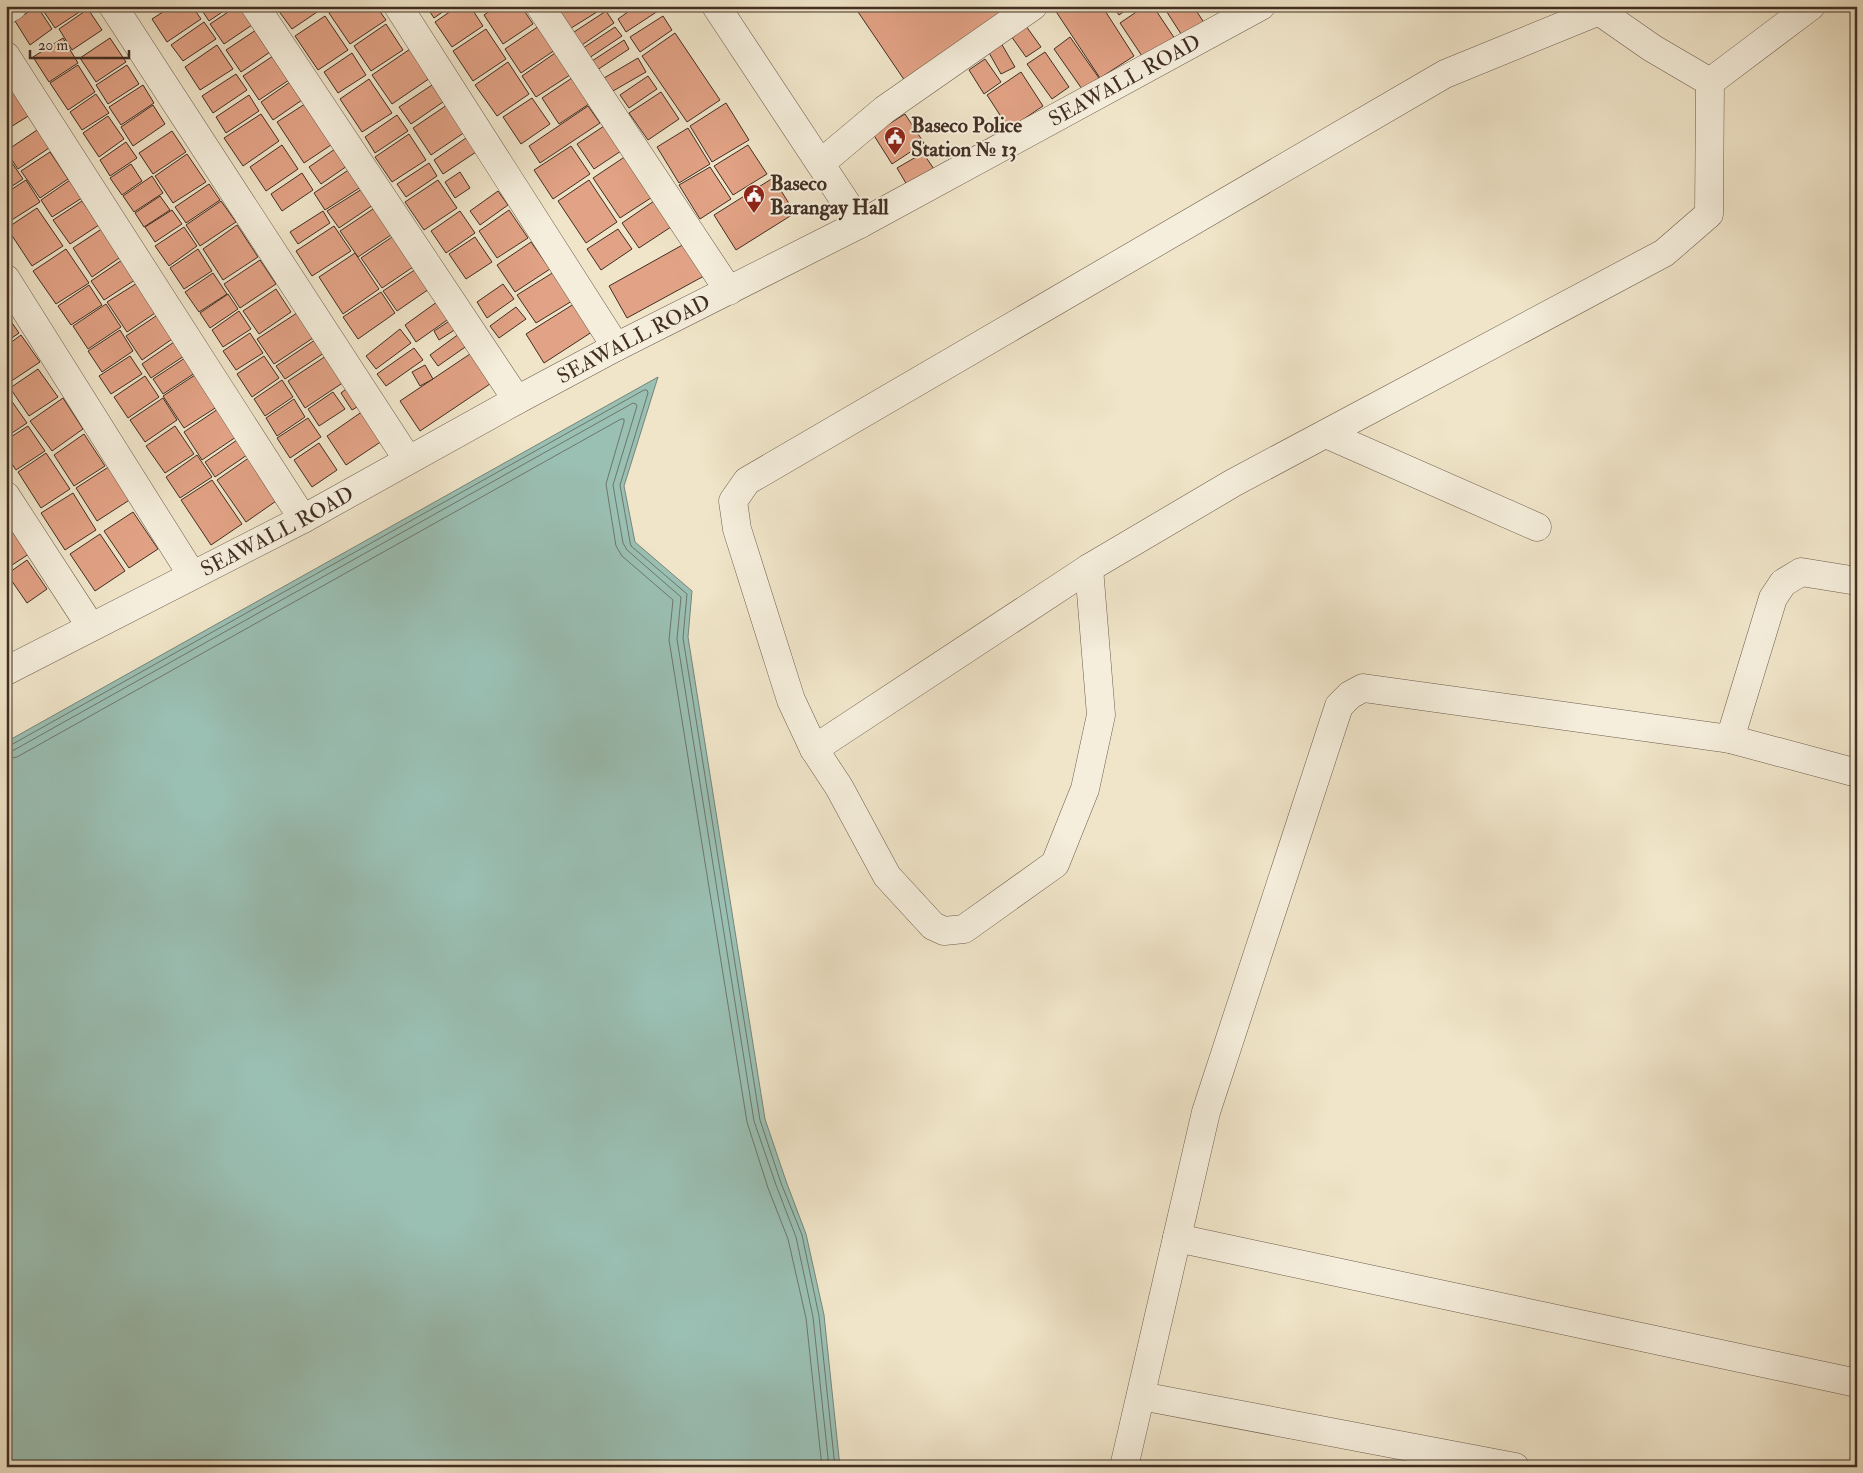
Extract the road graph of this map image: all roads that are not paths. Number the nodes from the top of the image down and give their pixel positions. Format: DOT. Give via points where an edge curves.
graph roads {
  1 [pos="13,6"];
  2 [pos="113,6"];
  3 [pos="255,6"];
  4 [pos="398,6"];
  5 [pos="540,6"];
  6 [pos="716,6"];
  7 [pos="1033,6"];
  8 [pos="1261,6"];
  9 [pos="1604,8"];
  10 [pos="6,10"];
  11 [pos="1796,10"];
  12 [pos="6,56"];
  13 [pos="1710,82"];
  14 [pos="821,163"];
  15 [pos="860,224"];
  16 [pos="6,279"];
  17 [pos="729,291"];
  18 [pos="616,347"];
  19 [pos="517,400"];
  20 [pos="1326,434"];
  21 [pos="408,460"];
  22 [pos="6,496"];
  23 [pos="303,519"];
  24 [pos="1538,527"];
  25 [pos="1089,568"];
  26 [pos="192,575"];
  27 [pos="1857,580"];
  28 [pos="91,627"];
  29 [pos="6,670"];
  30 [pos="1730,739"];
  31 [pos="814,749"];
  32 [pos="1857,773"];
  33 [pos="1177,1238"];
  34 [pos="1857,1384"];
  35 [pos="1140,1396"];
  36 [pos="1124,1467"];
  37 [pos="1515,1467"];
  1 -- 10 [label="street"];
  2 -- 21 [label="street"];
  3 -- 19 [label="street"];
  4 -- 18 [label="street"];
  5 -- 17 [label="street"];
  6 -- 14 [label="street"];
  7 -- 14 [label="street" via="884,110"];
  8 -- 15 [label="street, SEAWALL ROAD"];
  9 -- 13 [label="street" via="1652,48"];
  9 -- 31 [label="street" via="1445,74 748,481 734,501 737,529 791,700"];
  11 -- 13 [label="street"];
  12 -- 23 [label="street"];
  13 -- 20 [label="street" via="1710,214 1664,253"];
  14 -- 15 [label="street"];
  15 -- 17 [label="street, SEAWALL ROAD"];
  16 -- 26 [label="street"];
  17 -- 18 [label="street, SEAWALL ROAD"];
  18 -- 19 [label="street, SEAWALL ROAD"];
  19 -- 21 [label="street, SEAWALL ROAD"];
  20 -- 24 [label="street"];
  20 -- 25 [label="street" via="1233,482"];
  21 -- 23 [label="street, SEAWALL ROAD"];
  22 -- 28 [label="street"];
  23 -- 26 [label="street, SEAWALL ROAD"];
  25 -- 31 [label="street"];
  25 -- 31 [label="street" via="1101,715 1085,789 1055,864 964,930 944,931 933,926 887,876"];
  26 -- 28 [label="street, SEAWALL ROAD"];
  27 -- 30 [label="street" via="1801,572 1783,583 1773,598"];
  28 -- 29 [label="street, SEAWALL ROAD"];
  30 -- 32 [label="street"];
  30 -- 33 [label="street" via="1363,688 1350,695 1339,706 1206,1112"];
  33 -- 34 [label="street"];
  33 -- 35 [label="street"];
  35 -- 36 [label="street"];
  35 -- 37 [label="street"];
}
